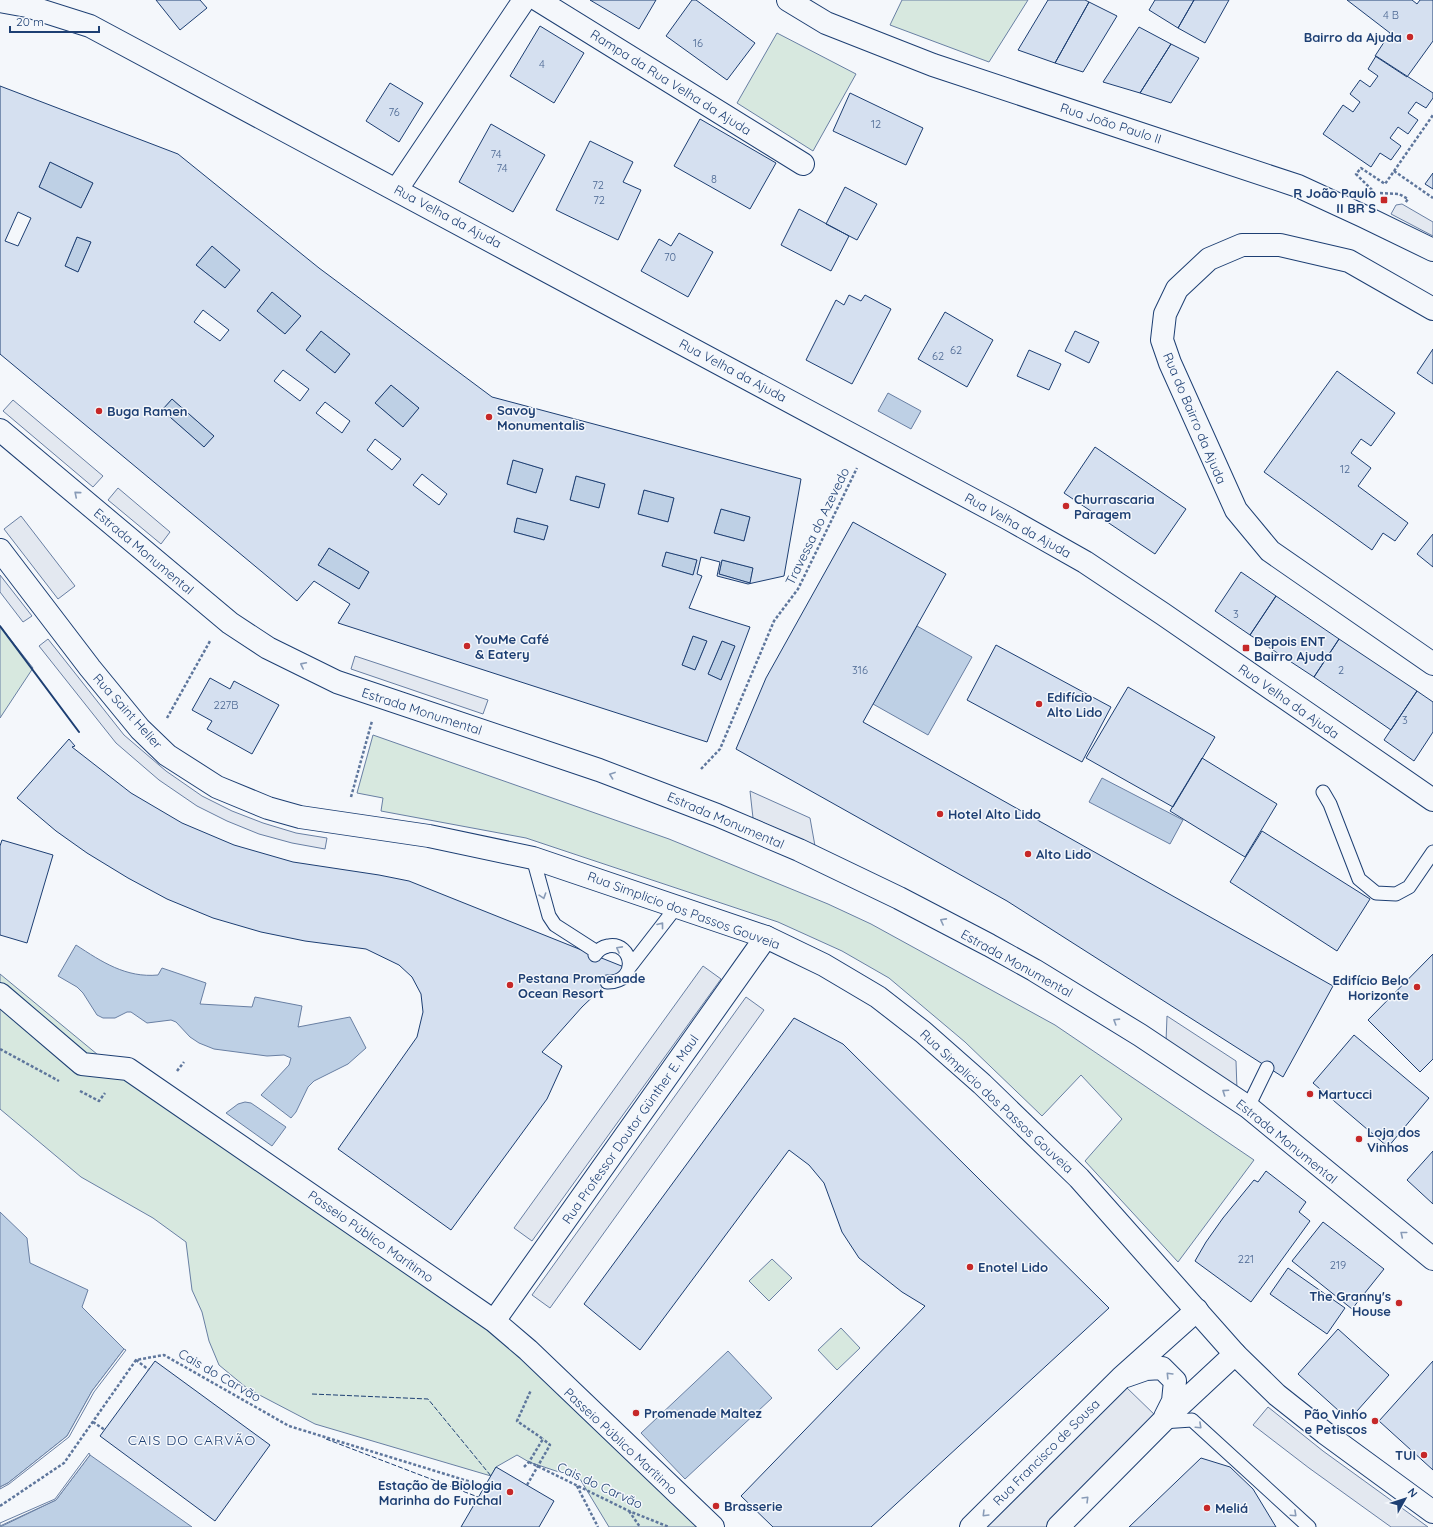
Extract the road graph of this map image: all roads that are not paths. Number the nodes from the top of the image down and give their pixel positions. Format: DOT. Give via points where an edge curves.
graph roads {
  1 [pos="524,0"];
  2 [pos="538,0"];
  3 [pos="788,0"];
  4 [pos="0,1"];
  5 [pos="803,164"];
  6 [pos="397,189"];
  7 [pos="1433,250"];
  8 [pos="1433,309"];
  9 [pos="0,430"];
  10 [pos="0,550"];
  11 [pos="1433,664"];
  12 [pos="1323,792"];
  13 [pos="1433,800"];
  14 [pos="370,828"];
  15 [pos="1433,852"];
  16 [pos="533,858"];
  17 [pos="677,906"];
  18 [pos="766,937"];
  19 [pos="629,968"];
  20 [pos="607,982"];
  21 [pos="0,994"];
  22 [pos="1267,1068"];
  23 [pos="1248,1107"];
  24 [pos="1433,1259"];
  25 [pos="1197,1310"];
  26 [pos="494,1321"];
  27 [pos="1235,1354"];
  28 [pos="1122,1378"];
  29 [pos="1162,1422"];
  30 [pos="1433,1512"];
  31 [pos="713,1527"];
  32 [pos="971,1527"];
  33 [pos="1058,1527"];
  34 [pos="1309,1527"];
  1 -- 6 [label="street"];
  2 -- 5 [label="street, Rampa da Rua Velha da Ajuda"];
  3 -- 7 [label="street, Rua João Paulo II" via="826,22 933,65 1298,186"];
  4 -- 6 [label="street, Rua Velha da Ajuda" via="27,6 90,26"];
  6 -- 13 [label="street, Rua Velha da Ajuda" via="1085,562"];
  8 -- 11 [label="street, Rua do Bairro da Ajuda" via="1349,261 1280,245 1242,245 1209,258 1177,289 1165,314 1162,340 1236,510 1270,551"];
  23 -- 9 [label="street, Estrada Monumental, one-way" via="1140,1035 1028,967 899,898 799,850 717,815 606,773 337,682 268,648 230,623"];
  10 -- 14 [label="street, Rua Saint Helier" via="118,704 167,754 217,787 268,808 300,817"];
  12 -- 15 [label="lane" via="1330,804 1358,880 1376,893 1396,894 1409,887"];
  14 -- 16 [label="street, Rua Simplicio dos Passos Gouveia" via="429,836"];
  16 -- 17 [label="street, Rua Simplicio dos Passos Gouveia"];
  16 -- 19 [label="lane" via="545,903 555,925 596,954 609,946 622,949 630,961"];
  17 -- 18 [label="street, Rua Simplicio dos Passos Gouveia"];
  19 -- 17 [label="lane, one-way"];
  18 -- 25 [label="street, Rua Simplicio dos Passos Gouveia" via="831,969 878,997 923,1032 982,1084 1079,1178"];
  18 -- 26 [label="street, Rua Professor Doutor Günther E. Maul"];
  19 -- 20 [label="lane" via="623,979"];
  21 -- 26 [label="street, Passeio Público Marítimo" via="82,1064 128,1069"];
  22 -- 23 [label="lane"];
  24 -- 23 [label="street, Estrada Monumental, one-way"];
  25 -- 27 [label="street, Rua Simplicio dos Passos Gouveia"];
  25 -- 28 [label="street, Rua Francisco de Sousa"];
  26 -- 31 [label="street, Passeio Público Marítimo" via="528,1350"];
  27 -- 29 [label="street, Rua Francisco de Sousa"];
  27 -- 30 [label="street, Rua Simplicio dos Passos Gouveia" via="1277,1395"];
  29 -- 28 [label="street, Rua Francisco de Sousa, one-way" via="1173,1401 1175,1381 1162,1368 1146,1369"];
  28 -- 32 [label="street, Rua Francisco de Sousa, one-way"];
  33 -- 29 [label="street, Rua Francisco de Sousa, one-way"];
  29 -- 34 [label="lane, one-way" via="1192,1420"];
}
